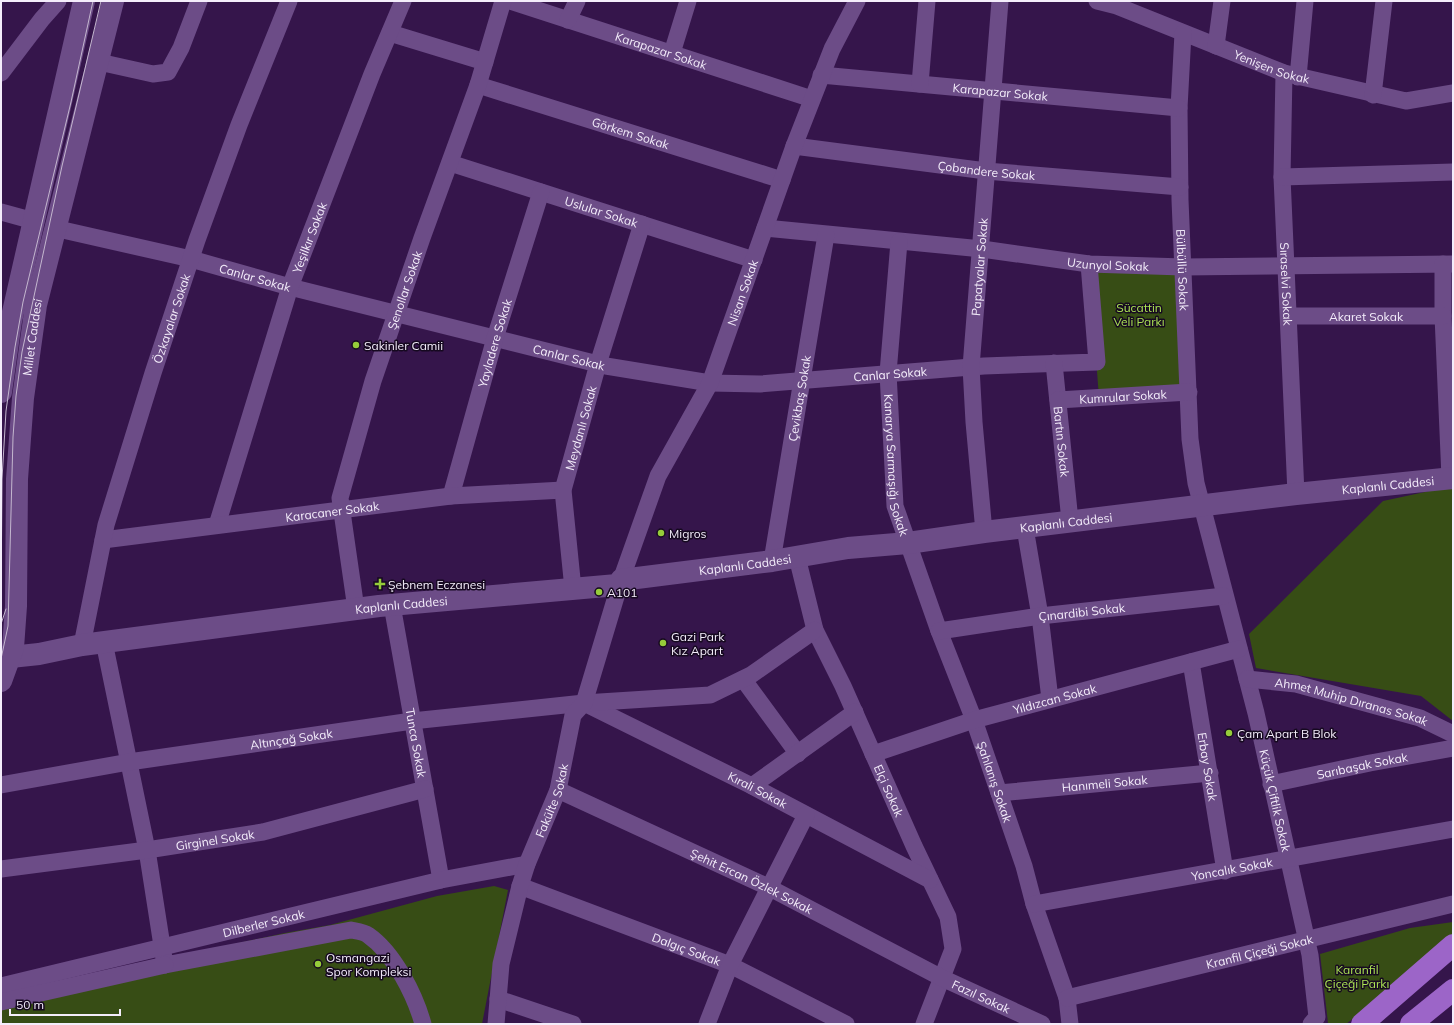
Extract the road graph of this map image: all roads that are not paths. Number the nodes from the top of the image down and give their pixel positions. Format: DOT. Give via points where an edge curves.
graph roads {
  1 [pos="58,1"];
  2 [pos="84,1"];
  3 [pos="114,1"];
  4 [pos="199,1"];
  5 [pos="289,1"];
  6 [pos="403,1"];
  7 [pos="503,1"];
  8 [pos="510,1"];
  9 [pos="577,1"];
  10 [pos="688,1"];
  11 [pos="857,1"];
  12 [pos="927,1"];
  13 [pos="1000,1"];
  14 [pos="1098,1"];
  15 [pos="1222,1"];
  16 [pos="1305,1"];
  17 [pos="1384,1"];
  18 [pos="568,20"];
  19 [pos="390,33"];
  20 [pos="1183,33"];
  21 [pos="1216,46"];
  22 [pos="672,53"];
  23 [pos="99,62"];
  24 [pos="485,62"];
  25 [pos="1,73"];
  26 [pos="1291,75"];
  27 [pos="822,76"];
  28 [pos="920,84"];
  29 [pos="478,85"];
  30 [pos="993,91"];
  31 [pos="1453,93"];
  32 [pos="1373,95"];
  33 [pos="812,99"];
  34 [pos="1179,108"];
  35 [pos="794,146"];
  36 [pos="450,163"];
  37 [pos="986,171"];
  38 [pos="1453,172"];
  39 [pos="1282,177"];
  40 [pos="782,180"];
  41 [pos="1180,186"];
  42 [pos="542,192"];
  43 [pos="1,212"];
  44 [pos="34,221"];
  45 [pos="642,224"];
  46 [pos="54,228"];
  47 [pos="765,228"];
  48 [pos="826,235"];
  49 [pos="899,242"];
  50 [pos="982,249"];
  51 [pos="190,259"];
  52 [pos="754,260"];
  53 [pos="1089,264"];
  54 [pos="1448,264"];
  55 [pos="1183,266"];
  56 [pos="1287,266"];
  57 [pos="290,287"];
  58 [pos="397,313"];
  59 [pos="1290,316"];
  60 [pos="1443,316"];
  61 [pos="495,338"];
  62 [pos="1054,363"];
  63 [pos="598,364"];
  64 [pos="971,367"];
  65 [pos="888,373"];
  66 [pos="802,380"];
  67 [pos="710,383"];
  68 [pos="1,392"];
  69 [pos="1189,392"];
  70 [pos="1058,400"];
  71 [pos="1451,478"];
  72 [pos="563,490"];
  73 [pos="1296,494"];
  74 [pos="451,496"];
  75 [pos="1201,506"];
  76 [pos="342,509"];
  77 [pos="1070,522"];
  78 [pos="217,525"];
  79 [pos="1025,528"];
  80 [pos="984,532"];
  81 [pos="103,540"];
  82 [pos="908,543"];
  83 [pos="797,556"];
  84 [pos="772,561"];
  85 [pos="621,580"];
  86 [pos="573,589"];
  87 [pos="1224,596"];
  88 [pos="392,605"];
  89 [pos="356,609"];
  90 [pos="1040,616"];
  91 [pos="815,630"];
  92 [pos="939,631"];
  93 [pos="104,642"];
  94 [pos="82,645"];
  95 [pos="1239,649"];
  96 [pos="6,652"];
  97 [pos="1191,662"];
  98 [pos="743,679"];
  99 [pos="1247,679"];
  100 [pos="1,681"];
  101 [pos="1050,700"];
  102 [pos="584,703"];
  103 [pos="855,712"];
  104 [pos="412,720"];
  105 [pos="974,720"];
  106 [pos="1453,734"];
  107 [pos="1453,748"];
  108 [pos="798,754"];
  109 [pos="873,754"];
  110 [pos="129,762"];
  111 [pos="1210,773"];
  112 [pos="1,784"];
  113 [pos="1271,784"];
  114 [pos="752,786"];
  115 [pos="425,789"];
  116 [pos="558,790"];
  117 [pos="999,793"];
  118 [pos="806,815"];
  119 [pos="1453,829"];
  120 [pos="147,850"];
  121 [pos="1287,860"];
  122 [pos="527,864"];
  123 [pos="1,869"];
  124 [pos="1225,871"];
  125 [pos="440,880"];
  126 [pos="930,880"];
  127 [pos="520,886"];
  128 [pos="768,887"];
  129 [pos="1034,904"];
  130 [pos="1453,904"];
  131 [pos="1306,940"];
  132 [pos="1453,945"];
  133 [pos="161,948"];
  134 [pos="165,965"];
  135 [pos="730,965"];
  136 [pos="942,978"];
  137 [pos="1,986"];
  138 [pos="1453,990"];
  139 [pos="1067,998"];
  140 [pos="498,999"];
  141 [pos="1,1002"];
  142 [pos="423,1024"];
  143 [pos="496,1024"];
  144 [pos="573,1024"];
  145 [pos="707,1024"];
  146 [pos="846,1024"];
  147 [pos="924,1024"];
  148 [pos="1042,1024"];
  149 [pos="1070,1024"];
  150 [pos="1311,1024"];
  151 [pos="1362,1024"];
  152 [pos="1411,1024"];
  1 -- 25 [label="street"];
  2 -- 44 [label="main road, Millet Caddesi"];
  3 -- 23 [label="main road, Millet Caddesi"];
  4 -- 23 [label="street" via="181,48 168,72 153,74"];
  5 -- 51 [label="street, Özkayalar Sokak" via="239,125"];
  6 -- 19 [label="street, Yeşilkır Sokak"];
  7 -- 24 [label="street, Şenollar Sokak"];
  8 -- 18 [label="street, Karapazar Sokak"];
  9 -- 18 [label="street"];
  10 -- 22 [label="street"];
  11 -- 27 [label="street, Nisan Sokak" via="832,49"];
  12 -- 28 [label="street"];
  13 -- 30 [label="street, Papatyalar Sokak"];
  14 -- 20 [label="street, Yenişen Sokak" via="1117,6"];
  15 -- 21 [label="street"];
  16 -- 26 [label="street, Sıraselvi Sokak"];
  17 -- 32 [label="street"];
  18 -- 22 [label="street, Karapazar Sokak"];
  19 -- 24 [label="street"];
  19 -- 57 [label="street, Yeşilkır Sokak"];
  20 -- 21 [label="street, Yenişen Sokak"];
  20 -- 34 [label="street, Bülbüllü Sokak"];
  21 -- 26 [label="street, Yenişen Sokak"];
  22 -- 33 [label="street, Karapazar Sokak"];
  23 -- 46 [label="main road, Millet Caddesi"];
  24 -- 29 [label="street, Şenollar Sokak"];
  26 -- 32 [label="street, Yenişen Sokak"];
  26 -- 39 [label="street, Sıraselvi Sokak"];
  27 -- 28 [label="street, Karapazar Sokak"];
  27 -- 33 [label="street, Nisan Sokak"];
  28 -- 30 [label="street, Karapazar Sokak"];
  29 -- 36 [label="street, Şenollar Sokak"];
  29 -- 40 [label="street, Görkem Sokak"];
  30 -- 34 [label="street, Karapazar Sokak"];
  30 -- 37 [label="street, Papatyalar Sokak"];
  31 -- 32 [label="street, Yenişen Sokak" via="1406,101"];
  33 -- 35 [label="street, Nisan Sokak"];
  34 -- 41 [label="street, Bülbüllü Sokak"];
  35 -- 37 [label="street, Çobandere Sokak"];
  35 -- 40 [label="street, Nisan Sokak"];
  36 -- 42 [label="street, Uslular Sokak"];
  36 -- 58 [label="street, Şenollar Sokak"];
  37 -- 41 [label="street, Çobandere Sokak"];
  37 -- 50 [label="street, Papatyalar Sokak"];
  38 -- 39 [label="street"];
  39 -- 56 [label="street, Sıraselvi Sokak"];
  40 -- 47 [label="street, Nisan Sokak"];
  41 -- 55 [label="street, Bülbüllü Sokak"];
  42 -- 45 [label="street, Uslular Sokak"];
  42 -- 61 [label="street, Yayladere Sokak"];
  43 -- 44 [label="street"];
  44 -- 68 [label="main road, Millet Caddesi" via="11,321"];
  45 -- 52 [label="street, Uslular Sokak"];
  45 -- 63 [label="street, Meydanlı Sokak"];
  46 -- 51 [label="street, Canlar Sokak"];
  46 -- 96 [label="main road, Millet Caddesi" via="36,305 23,398 17,479 16,606"];
  47 -- 48 [label="street, Uzunyol Sokak"];
  47 -- 52 [label="street, Nisan Sokak"];
  48 -- 49 [label="street, Uzunyol Sokak"];
  48 -- 66 [label="street, Çevikbaş Sokak"];
  49 -- 50 [label="street, Uzunyol Sokak"];
  49 -- 65 [label="street, Kanarya Sarmaşığı Sokak"];
  50 -- 53 [label="street, Uzunyol Sokak"];
  50 -- 64 [label="street, Papatyalar Sokak"];
  51 -- 57 [label="street, Canlar Sokak"];
  51 -- 81 [label="street, Özkayalar Sokak"];
  52 -- 67 [label="street, Nisan Sokak"];
  53 -- 55 [label="street, Uzunyol Sokak"];
  53 -- 62 [label="street, Canlar Sokak" via="1097,362"];
  54 -- 56 [label="street, Uzunyol Sokak"];
  54 -- 60 [label="street"];
  55 -- 56 [label="street, Uzunyol Sokak"];
  55 -- 69 [label="street, Bülbüllü Sokak"];
  56 -- 59 [label="street, Sıraselvi Sokak"];
  57 -- 58 [label="street, Canlar Sokak"];
  57 -- 78 [label="street, Yeşilkır Sokak"];
  58 -- 61 [label="street, Canlar Sokak"];
  58 -- 76 [label="street, Şenollar Sokak" via="373,381 348,469 340,498"];
  59 -- 60 [label="street, Akaret Sokak"];
  59 -- 73 [label="street, Sıraselvi Sokak"];
  60 -- 71 [label="street"];
  61 -- 63 [label="street, Canlar Sokak"];
  61 -- 74 [label="street, Yayladere Sokak"];
  62 -- 64 [label="street, Canlar Sokak"];
  62 -- 70 [label="street, Bartın Sokak"];
  63 -- 67 [label="street, Canlar Sokak"];
  63 -- 72 [label="street, Meydanlı Sokak"];
  64 -- 65 [label="street, Canlar Sokak"];
  64 -- 80 [label="street, Papatyalar Sokak"];
  65 -- 66 [label="street, Canlar Sokak"];
  65 -- 82 [label="street, Kanarya Sarmaşığı Sokak" via="895,506"];
  66 -- 67 [label="street, Canlar Sokak" via="760,384"];
  66 -- 84 [label="street, Çevikbaş Sokak"];
  67 -- 85 [label="street, Nisan Sokak" via="658,476"];
  69 -- 70 [label="street, Kumrular Sokak"];
  69 -- 75 [label="street, Bülbüllü Sokak" via="1190,439"];
  70 -- 77 [label="street, Bartın Sokak"];
  71 -- 73 [label="main road, Kaplanlı Caddesi"];
  72 -- 74 [label="street, Karacaner Sokak"];
  72 -- 86 [label="street, Meydanlı Sokak"];
  73 -- 75 [label="main road, Kaplanlı Caddesi"];
  74 -- 76 [label="street, Karacaner Sokak"];
  75 -- 77 [label="main road, Kaplanlı Caddesi"];
  75 -- 87 [label="street, Küçük Çiftlik Sokak"];
  76 -- 78 [label="street, Karacaner Sokak"];
  76 -- 89 [label="street, Şenollar Sokak"];
  77 -- 79 [label="main road, Kaplanlı Caddesi"];
  78 -- 81 [label="street, Karacaner Sokak"];
  79 -- 80 [label="main road, Kaplanlı Caddesi"];
  79 -- 90 [label="street"];
  80 -- 82 [label="main road, Kaplanlı Caddesi"];
  81 -- 94 [label="street, Özkayalar Sokak"];
  82 -- 83 [label="main road, Kaplanlı Caddesi" via="848,548"];
  82 -- 92 [label="street, Şahlanış Sokak"];
  83 -- 84 [label="main road, Kaplanlı Caddesi"];
  83 -- 91 [label="street, Elçi Sokak"];
  84 -- 85 [label="main road, Kaplanlı Caddesi"];
  85 -- 86 [label="main road, Kaplanlı Caddesi" via="617,585"];
  85 -- 102 [label="street, Fakülte Sokak"];
  86 -- 88 [label="main road, Kaplanlı Caddesi"];
  87 -- 90 [label="street, Çınardibi Sokak"];
  87 -- 95 [label="street, Küçük Çiftlik Sokak"];
  88 -- 89 [label="main road, Kaplanlı Caddesi"];
  88 -- 104 [label="street, Tunca Sokak"];
  89 -- 93 [label="main road, Kaplanlı Caddesi"];
  90 -- 92 [label="street, Çınardibi Sokak"];
  90 -- 101 [label="street"];
  91 -- 98 [label="street, Altınçağ Sokak"];
  91 -- 103 [label="street, Elçi Sokak"];
  92 -- 105 [label="street, Şahlanış Sokak"];
  93 -- 94 [label="main road, Kaplanlı Caddesi"];
  93 -- 110 [label="street"];
  94 -- 96 [label="main road, Kaplanlı Caddesi" via="39,654"];
  95 -- 97 [label="street, Yıldızcan Sokak"];
  95 -- 99 [label="street, Küçük Çiftlik Sokak"];
  96 -- 100 [label="main road, Millet Caddesi"];
  97 -- 101 [label="street, Yıldızcan Sokak"];
  97 -- 111 [label="street, Erbay Sokak"];
  98 -- 102 [label="street, Altınçağ Sokak" via="710,695"];
  98 -- 108 [label="street"];
  99 -- 106 [label="street, Ahmet Muhip Dıranas Sokak" via="1296,684 1420,718"];
  99 -- 113 [label="street, Küçük Çiftlik Sokak"];
  101 -- 105 [label="street, Yıldızcan Sokak"];
  102 -- 104 [label="street, Altınçağ Sokak"];
  102 -- 114 [label="street, Kırali Sokak"];
  102 -- 116 [label="street, Fakülte Sokak" via="573,715"];
  103 -- 108 [label="street"];
  103 -- 109 [label="street, Elçi Sokak"];
  104 -- 110 [label="street, Altınçağ Sokak"];
  104 -- 115 [label="street, Tunca Sokak"];
  105 -- 109 [label="street, Yıldızcan Sokak"];
  105 -- 117 [label="street, Şahlanış Sokak"];
  107 -- 113 [label="street, Sarıbaşak Sokak"];
  108 -- 114 [label="street"];
  109 -- 126 [label="street, Elçi Sokak"];
  110 -- 112 [label="street, Altınçağ Sokak"];
  110 -- 120 [label="street"];
  111 -- 117 [label="street, Hanımeli Sokak"];
  111 -- 124 [label="street, Erbay Sokak"];
  113 -- 121 [label="street, Küçük Çiftlik Sokak"];
  114 -- 118 [label="street, Kırali Sokak"];
  115 -- 120 [label="street, Girginel Sokak" via="263,832"];
  115 -- 125 [label="street, Tunca Sokak"];
  116 -- 122 [label="street, Fakülte Sokak"];
  116 -- 128 [label="street, Şehit Ercan Özlek Sokak"];
  117 -- 129 [label="street, Şahlanış Sokak"];
  118 -- 126 [label="street, Kırali Sokak"];
  118 -- 128 [label="street"];
  119 -- 121 [label="street, Yoncalık Sokak"];
  120 -- 123 [label="street, Girginel Sokak"];
  120 -- 133 [label="street"];
  121 -- 124 [label="street, Yoncalık Sokak"];
  121 -- 131 [label="street, Küçük Çiftlik Sokak"];
  122 -- 125 [label="street, Dilberler Sokak"];
  122 -- 127 [label="street, Fakülte Sokak"];
  124 -- 129 [label="street, Yoncalık Sokak"];
  125 -- 133 [label="street, Dilberler Sokak"];
  126 -- 136 [label="street, Elçi Sokak" via="948,917 953,949"];
  127 -- 135 [label="street, Dalgıç Sokak"];
  127 -- 140 [label="street, Fakülte Sokak" via="501,964"];
  128 -- 135 [label="street"];
  128 -- 136 [label="street, Şehit Ercan Özlek Sokak"];
  129 -- 139 [label="street, Şahlanış Sokak"];
  130 -- 131 [label="street, Kranfil Çiçeği Sokak"];
  131 -- 139 [label="street, Kranfil Çiçeği Sokak"];
  131 -- 150 [label="street, Küçük Çiftlik Sokak" via="1318,1018"];
  132 -- 151 [label="highway"];
  133 -- 134 [label="street"];
  133 -- 137 [label="street, Dilberler Sokak"];
  134 -- 141 [label="street"];
  134 -- 142 [label="street" via="350,930 367,934 378,943 400,971 419,1009"];
  135 -- 145 [label="street"];
  135 -- 146 [label="street, Dalgıç Sokak"];
  136 -- 147 [label="street, Elçi Sokak"];
  136 -- 148 [label="street, Fazıl Sokak"];
  138 -- 152 [label="highway"];
  139 -- 149 [label="street, Şahlanış Sokak"];
  140 -- 143 [label="street, Fakülte Sokak"];
  140 -- 144 [label="street"];
}
